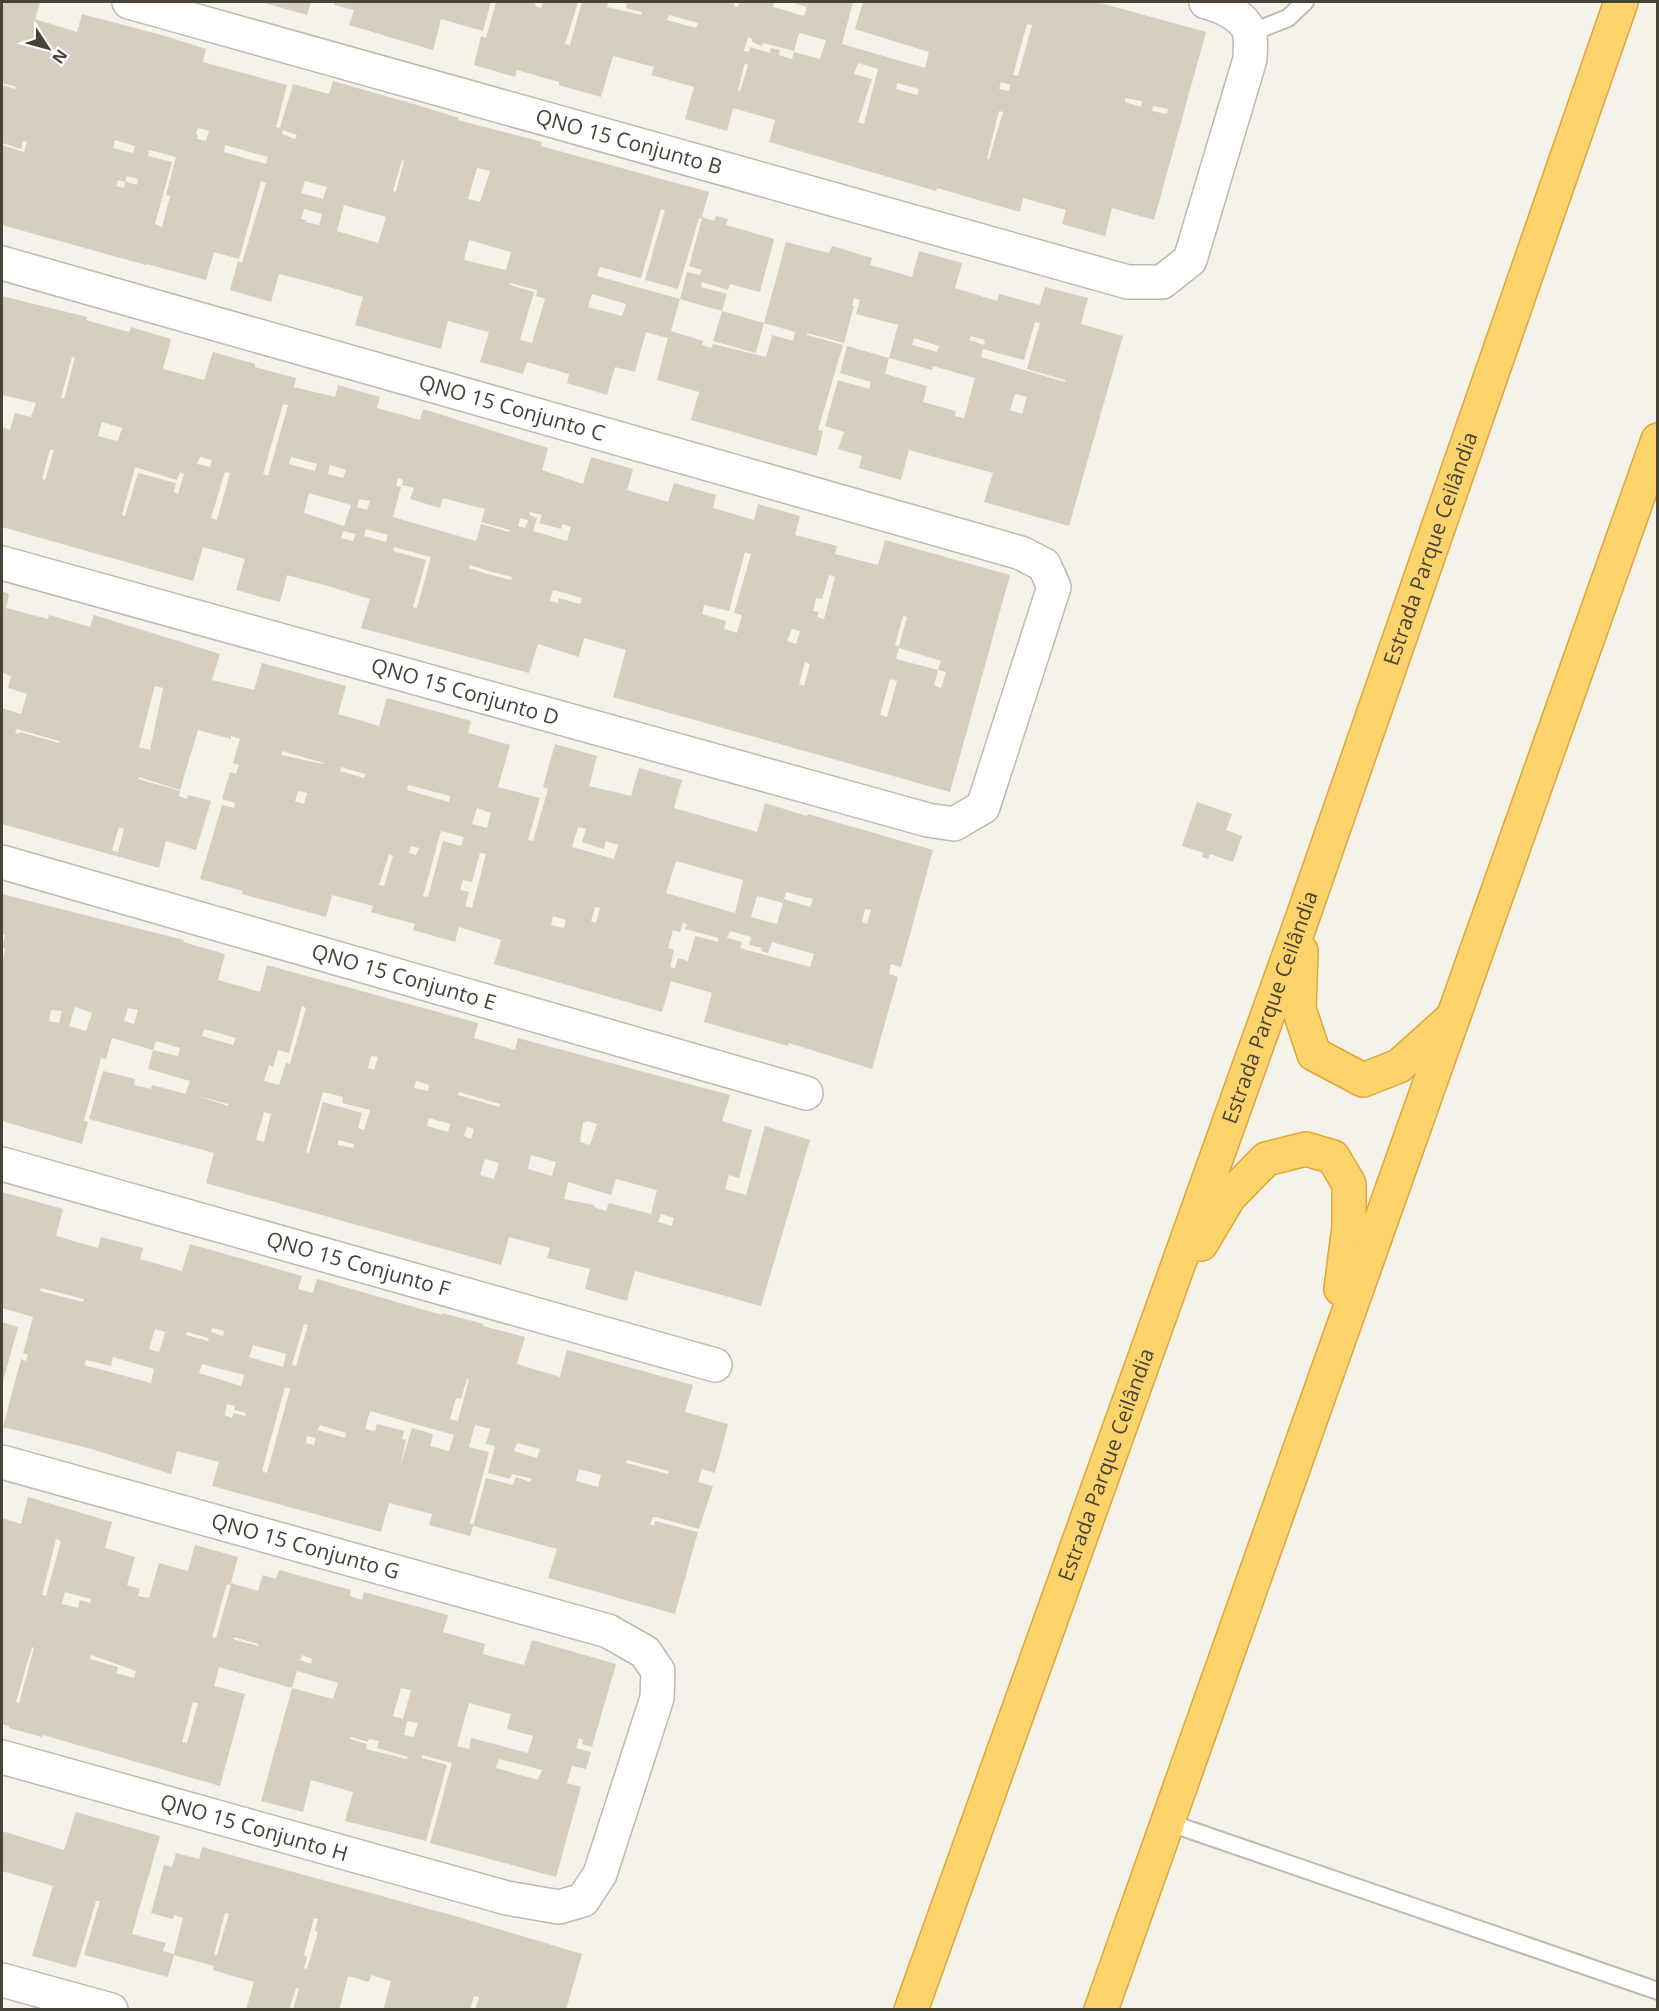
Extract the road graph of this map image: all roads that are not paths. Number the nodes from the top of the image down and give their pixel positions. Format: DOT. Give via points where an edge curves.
graph roads {
  1 [pos="129,2"];
  2 [pos="1305,2"];
  3 [pos="1621,2"];
  4 [pos="1213,3"];
  5 [pos="1250,33"];
  6 [pos="2,263"];
  7 [pos="1658,441"];
  8 [pos="2,563"];
  9 [pos="928,820"];
  10 [pos="2,862"];
  11 [pos="1301,922"];
  12 [pos="1451,1019"];
  13 [pos="806,1093"];
  14 [pos="2,1164"];
  15 [pos="1163,1308"];
  16 [pos="1332,1357"];
  17 [pos="715,1365"];
  18 [pos="2,1462"];
  19 [pos="2,1757"];
  20 [pos="1167,1822"];
  21 [pos="507,1898"];
  22 [pos="2,1980"];
  23 [pos="1658,1991"];
  24 [pos="111,2010"];
  25 [pos="911,2010"];
  26 [pos="1101,2010"];
  1 -- 5 [label="street, QNO 15 Conjunto B" via="1128,282 1162,282 1190,260 1250,59"];
  2 -- 5 [label="lane" via="1288,18"];
  3 -- 11 [label="highway, Estrada Parque Ceilândia"];
  4 -- 5 [label="street" via="1241,20"];
  6 -- 9 [label="street, QNO 15 Conjunto C" via="1021,553 1044,565 1054,587 983,807 954,824"];
  7 -- 12 [label="highway"];
  8 -- 9 [label="street, QNO 15 Conjunto D"];
  10 -- 13 [label="street, QNO 15 Conjunto E"];
  11 -- 12 [label="highway" via="1299,1009 1314,1054 1363,1080 1399,1066"];
  11 -- 15 [label="highway, Estrada Parque Ceilândia"];
  12 -- 16 [label="highway"];
  14 -- 17 [label="street, QNO 15 Conjunto F"];
  15 -- 16 [label="highway" via="1229,1197 1266,1159 1306,1149 1333,1158 1349,1184 1349,1227"];
  15 -- 25 [label="highway, Estrada Parque Ceilândia"];
  16 -- 20 [label="highway"];
  18 -- 21 [label="street, QNO 15 Conjunto G" via="608,1632 645,1652 658,1671 657,1698 600,1874 583,1900 559,1907"];
  19 -- 21 [label="street, QNO 15 Conjunto H"];
  20 -- 23 [label="lane"];
  20 -- 26 [label="highway"];
  22 -- 24 [label="street"];
}
